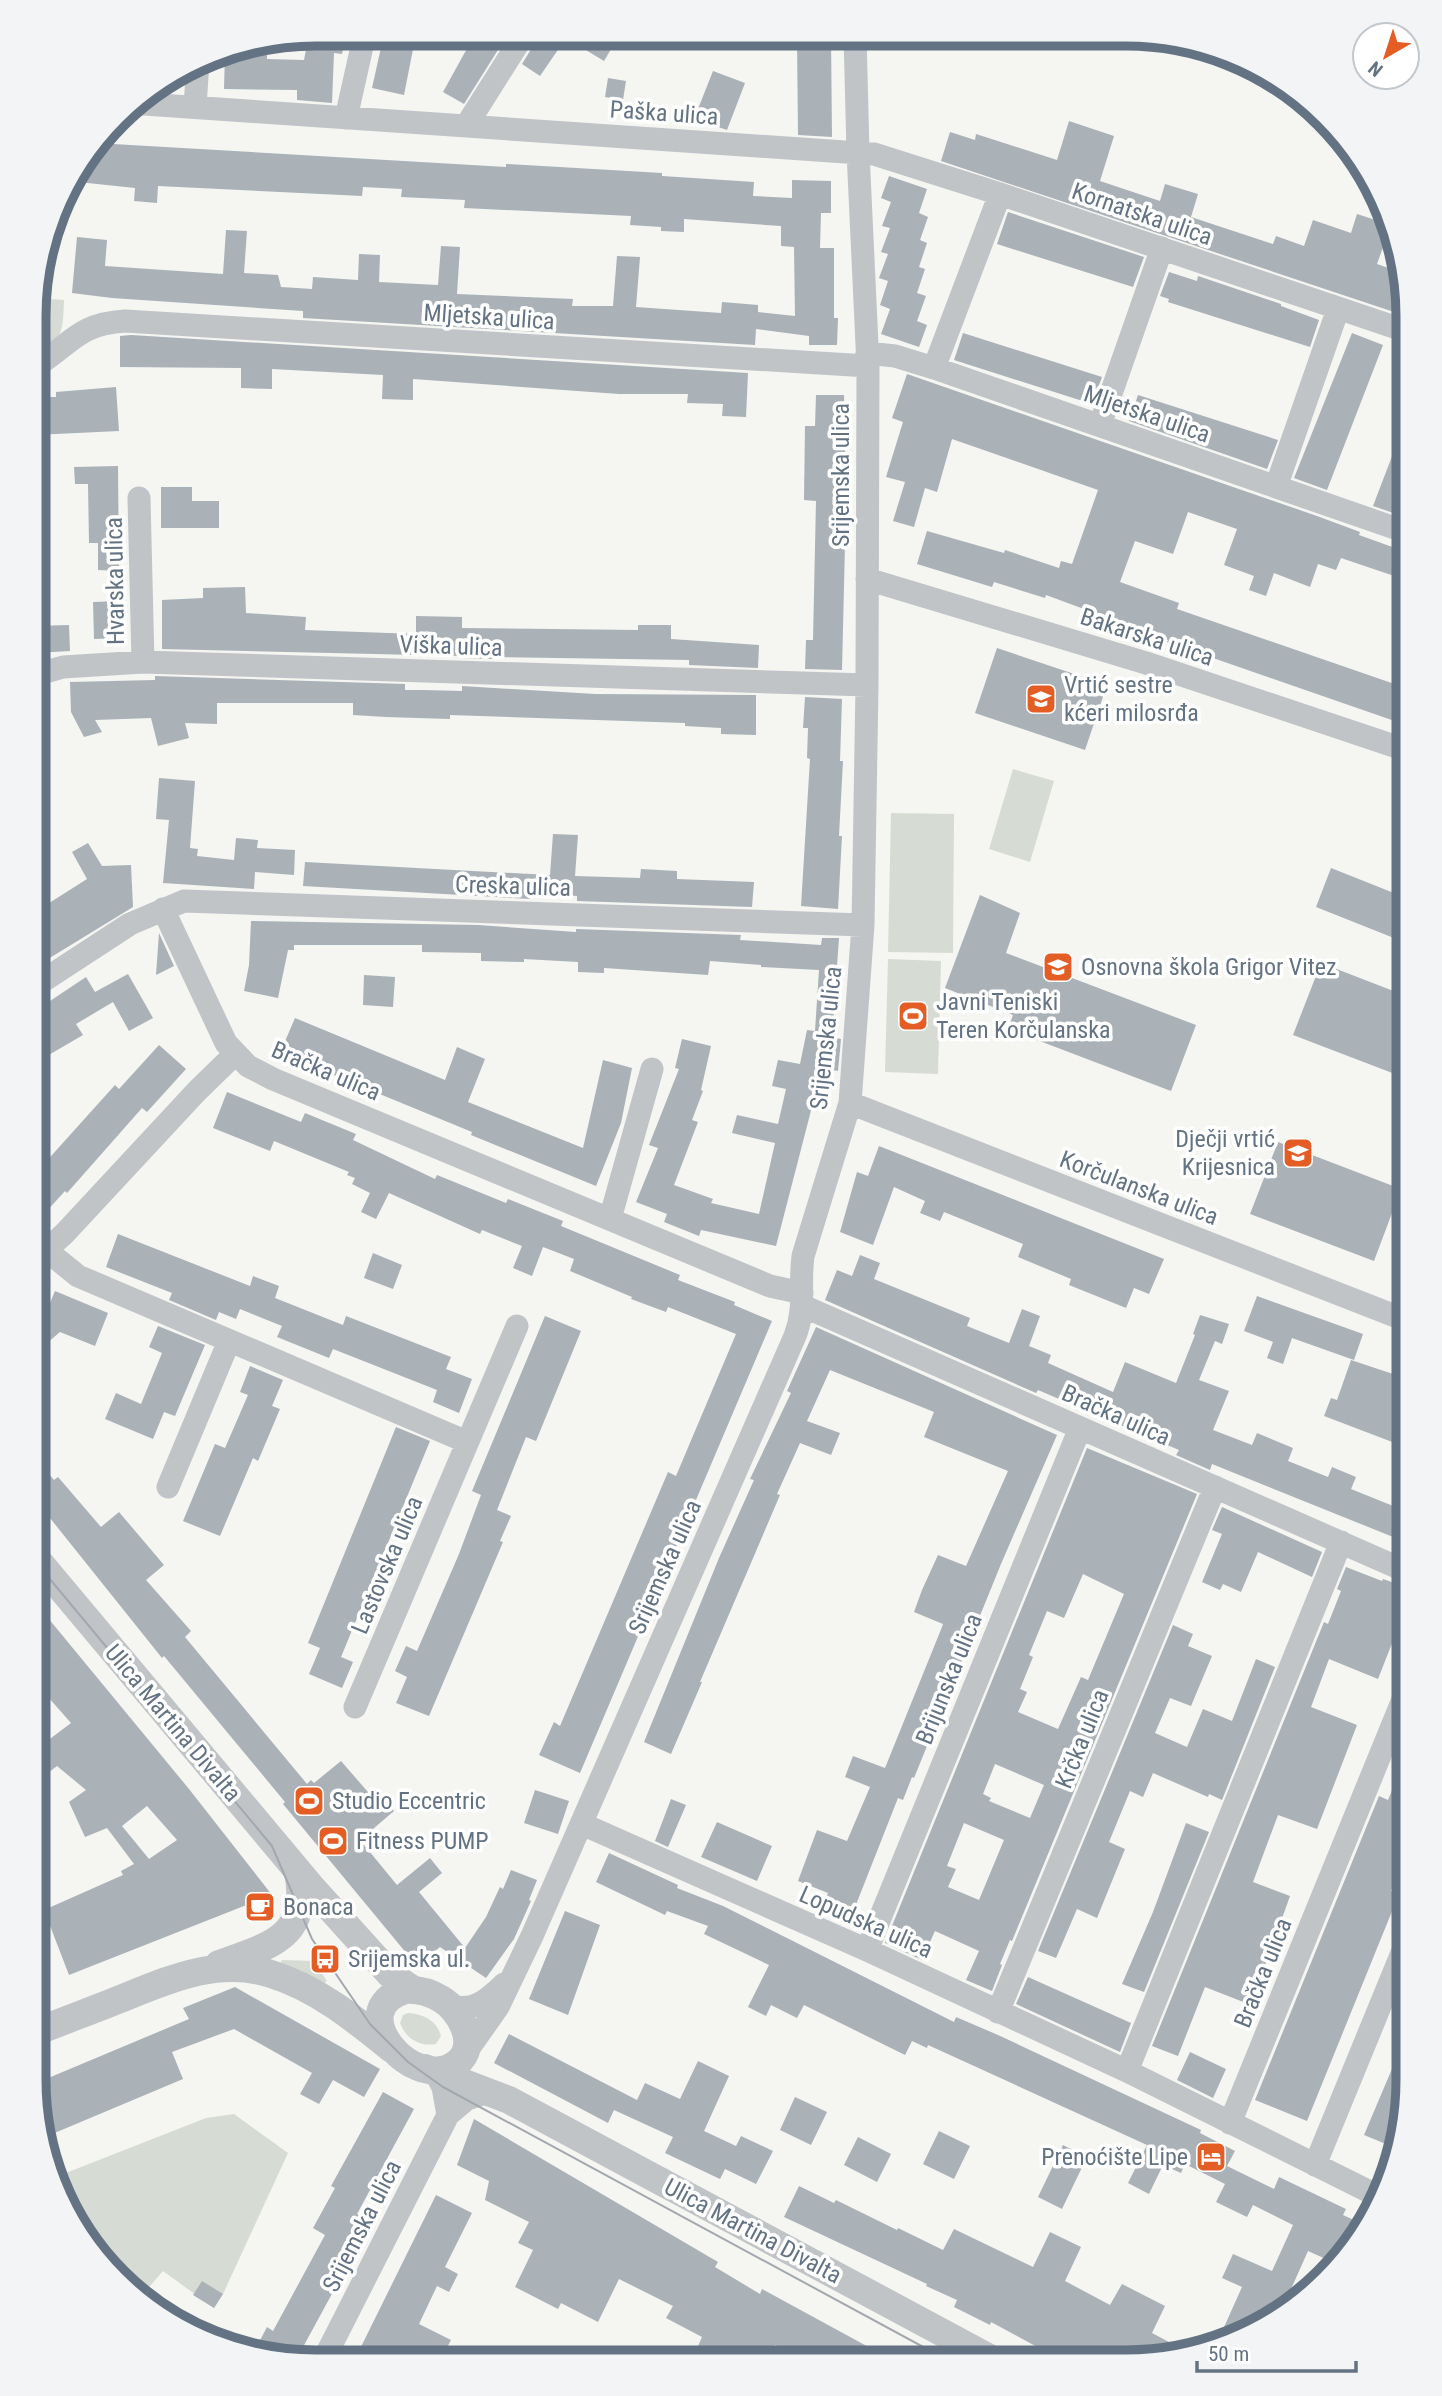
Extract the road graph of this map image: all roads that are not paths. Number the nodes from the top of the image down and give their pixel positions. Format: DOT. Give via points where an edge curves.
graph roads {
  1 [pos="362,45"];
  2 [pos="517,45"];
  3 [pos="855,45"];
  4 [pos="197,72"];
  5 [pos="148,104"];
  6 [pos="195,107"];
  7 [pos="346,118"];
  8 [pos="466,126"];
  9 [pos="858,152"];
  10 [pos="1000,194"];
  11 [pos="1162,248"];
  12 [pos="1338,309"];
  13 [pos="1396,328"];
  14 [pos="46,358"];
  15 [pos="867,360"];
  16 [pos="934,368"];
  17 [pos="1100,425"];
  18 [pos="1276,487"];
  19 [pos="139,498"];
  20 [pos="1396,526"];
  21 [pos="867,579"];
  22 [pos="143,662"];
  23 [pos="46,672"];
  24 [pos="867,685"];
  25 [pos="1396,747"];
  26 [pos="163,909"];
  27 [pos="863,925"];
  28 [pos="46,979"];
  29 [pos="235,1054"];
  30 [pos="652,1069"];
  31 [pos="850,1103"];
  32 [pos="610,1219"];
  33 [pos="46,1251"];
  34 [pos="46,1259"];
  35 [pos="802,1299"];
  36 [pos="1396,1316"];
  37 [pos="517,1326"];
  38 [pos="229,1341"];
  39 [pos="1080,1428"];
  40 [pos="467,1443"];
  41 [pos="1215,1487"];
  42 [pos="168,1488"];
  43 [pos="1340,1542"];
  44 [pos="1396,1567"];
  45 [pos="46,1570"];
  46 [pos="355,1707"];
  47 [pos="1396,1716"];
  48 [pos="582,1824"];
  49 [pos="305,1880"];
  50 [pos="867,1950"];
  51 [pos="1396,1967"];
  52 [pos="201,1970"];
  53 [pos="509,1979"];
  54 [pos="319,1995"];
  55 [pos="392,1999"];
  56 [pos="449,2005"];
  57 [pos="998,2012"];
  58 [pos="46,2028"];
  59 [pos="393,2050"];
  60 [pos="467,2051"];
  61 [pos="430,2070"];
  62 [pos="1127,2071"];
  63 [pos="499,2096"];
  64 [pos="448,2115"];
  65 [pos="1230,2123"];
  66 [pos="1315,2165"];
  67 [pos="1372,2193"];
  68 [pos="329,2350"];
  69 [pos="974,2350"];
  1 -- 7 [label="street"];
  2 -- 8 [label="street"];
  3 -- 9 [label="street, Srijemska ulica"];
  4 -- 6 [label="street"];
  5 -- 6 [label="street, Paška ulica"];
  6 -- 7 [label="street, Paška ulica"];
  7 -- 8 [label="street, Paška ulica"];
  8 -- 9 [label="street, Paška ulica"];
  9 -- 10 [label="street, Kornatska ulica"];
  9 -- 15 [label="street, Srijemska ulica"];
  10 -- 11 [label="street, Kornatska ulica"];
  10 -- 16 [label="street"];
  11 -- 12 [label="street, Kornatska ulica"];
  11 -- 17 [label="street"];
  12 -- 13 [label="street, Kornatska ulica"];
  12 -- 18 [label="street"];
  14 -- 15 [label="street, Mljetska ulica" via="81,331 125,321"];
  15 -- 16 [label="street, Mljetska ulica" via="895,356"];
  15 -- 21 [label="street, Srijemska ulica"];
  16 -- 17 [label="street, Mljetska ulica"];
  17 -- 18 [label="street, Mljetska ulica"];
  18 -- 20 [label="street, Mljetska ulica"];
  19 -- 22 [label="street, Hvarska ulica"];
  21 -- 24 [label="street, Srijemska ulica"];
  21 -- 25 [label="street, Bakarska ulica" via="1146,663"];
  22 -- 23 [label="street, Viška ulica"];
  22 -- 24 [label="street, Viška ulica"];
  24 -- 27 [label="street, Srijemska ulica"];
  26 -- 27 [label="street, Creska ulica" via="184,901 209,901"];
  26 -- 28 [label="street" via="130,924"];
  26 -- 29 [label="street, Bračka ulica" via="217,1027"];
  27 -- 31 [label="street, Srijemska ulica"];
  29 -- 32 [label="street, Bračka ulica" via="273,1079"];
  29 -- 33 [label="street"];
  30 -- 32 [label="street"];
  31 -- 35 [label="street, Srijemska ulica" via="803,1256"];
  31 -- 36 [label="street, Korčulanska ulica"];
  32 -- 35 [label="street, Bračka ulica"];
  34 -- 38 [label="street"];
  35 -- 39 [label="street, Bračka ulica"];
  35 -- 48 [label="street, Srijemska ulica" via="795,1336"];
  37 -- 40 [label="street, Lastovska ulica"];
  38 -- 40 [label="street"];
  38 -- 42 [label="street"];
  39 -- 41 [label="street, Bračka ulica"];
  39 -- 50 [label="street, Brijunska ulica"];
  40 -- 46 [label="street, Lastovska ulica"];
  41 -- 43 [label="street, Bračka ulica"];
  41 -- 57 [label="street, Krčka ulica"];
  43 -- 44 [label="street, Bračka ulica"];
  43 -- 62 [label="street"];
  45 -- 49 [label="street, Ulica Martina Divalta"];
  47 -- 65 [label="street, Bračka ulica"];
  48 -- 50 [label="street, Lopudska ulica"];
  48 -- 53 [label="street, Srijemska ulica"];
  49 -- 52 [label="street" via="300,1886 299,1912 289,1931 273,1942"];
  49 -- 55 [label="street, Ulica Martina Divalta" via="338,1936"];
  50 -- 57 [label="street, Lopudska ulica"];
  51 -- 66 [label="street"];
  52 -- 54 [label="street" via="259,1971"];
  52 -- 58 [label="street"];
  53 -- 56 [label="street, Srijemska ulica" via="477,2006"];
  53 -- 60 [label="street, Srijemska ulica" via="498,2007"];
  54 -- 55 [label="street" via="345,2000"];
  54 -- 59 [label="street"];
  55 -- 56 [label="street" via="429,1993"];
  55 -- 59 [label="street" via="380,2016 380,2030"];
  56 -- 60 [label="street" via="463,2023"];
  57 -- 62 [label="street, Lopudska ulica"];
  59 -- 61 [label="street"];
  60 -- 61 [label="street" via="456,2064"];
  60 -- 63 [label="street, Ulica Martina Divalta"];
  61 -- 63 [label="street, Ulica Martina Divalta"];
  61 -- 64 [label="street" via="443,2087"];
  62 -- 65 [label="street, Lopudska ulica"];
  63 -- 64 [label="street, Srijemska ulica" via="467,2099"];
  63 -- 69 [label="street, Ulica Martina Divalta"];
  64 -- 68 [label="street, Srijemska ulica"];
  65 -- 66 [label="street, Lopudska ulica"];
  66 -- 67 [label="street, Lopudska ulica"];
}
